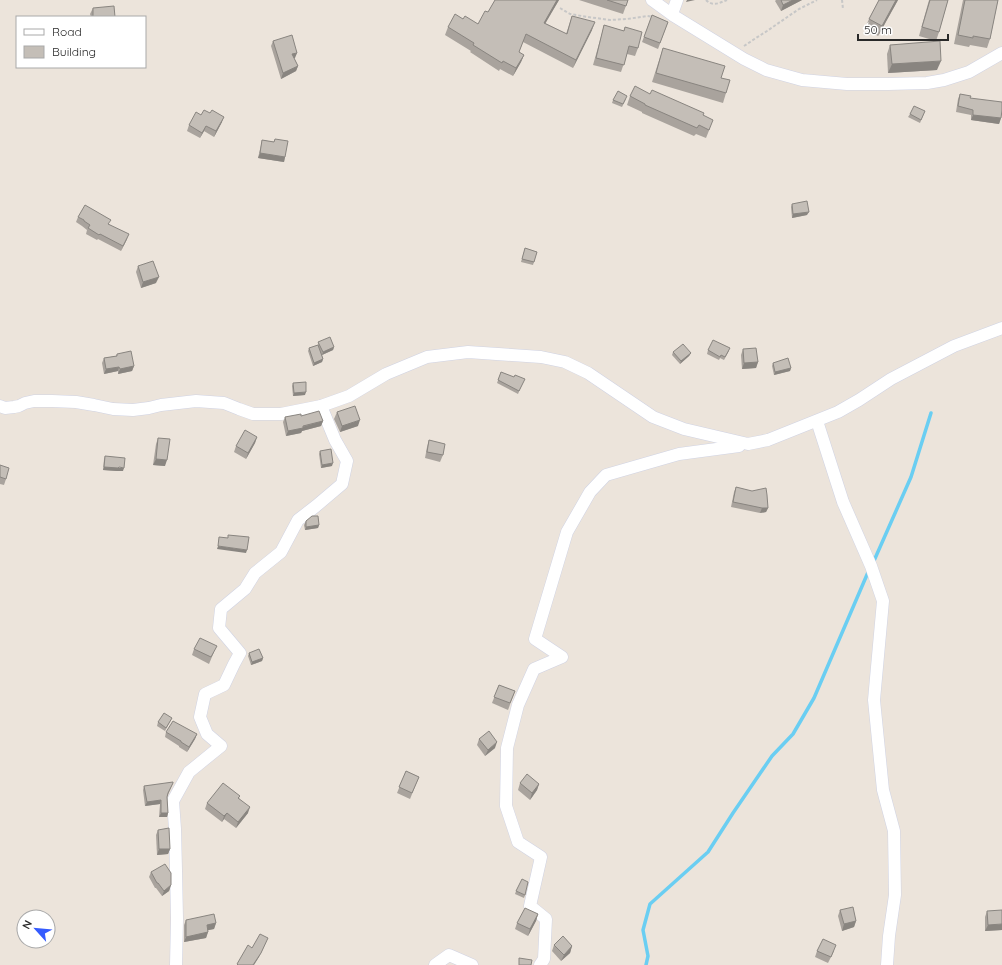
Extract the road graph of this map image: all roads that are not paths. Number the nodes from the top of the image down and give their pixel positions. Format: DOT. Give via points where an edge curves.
graph roads {
  1 [pos="652,0"];
  2 [pos="677,0"];
  3 [pos="670,13"];
  4 [pos="1002,53"];
  5 [pos="1002,328"];
  6 [pos="0,406"];
  7 [pos="321,406"];
  8 [pos="817,421"];
  9 [pos="748,444"];
  10 [pos="176,965"];
  11 [pos="435,965"];
  12 [pos="472,965"];
  13 [pos="540,965"];
  14 [pos="887,965"];
  1 -- 3 [label="street"];
  2 -- 3 [label="street"];
  3 -- 4 [label="street" via="744,59 766,70 802,80 847,84 927,83 969,72"];
  5 -- 8 [label="street" via="954,346 838,412"];
  6 -- 7 [label="street" via="5,408 34,401 52,401 133,410 196,401 224,403 253,414 281,414"];
  7 -- 9 [label="street" via="349,396 386,374 427,357 468,352 541,357 565,362 588,373 653,417 684,430"];
  7 -- 10 [label="street" via="347,461 342,484 298,520 282,552 255,573 245,589 221,609 219,628 240,653 224,685 205,694 200,717 207,734 221,746 189,772 173,801 176,829"];
  8 -- 9 [label="street" via="768,440"];
  8 -- 14 [label="street" via="843,502 883,601 874,700 882,790 894,831 895,895"];
  9 -- 13 [label="street" via="679,454 606,475 590,492 567,532 535,639 562,657 534,669 518,706 507,748 506,806 518,842 541,857 530,906 546,920 544,959"];
  11 -- 12 [label="street" via="448,955"];
}
